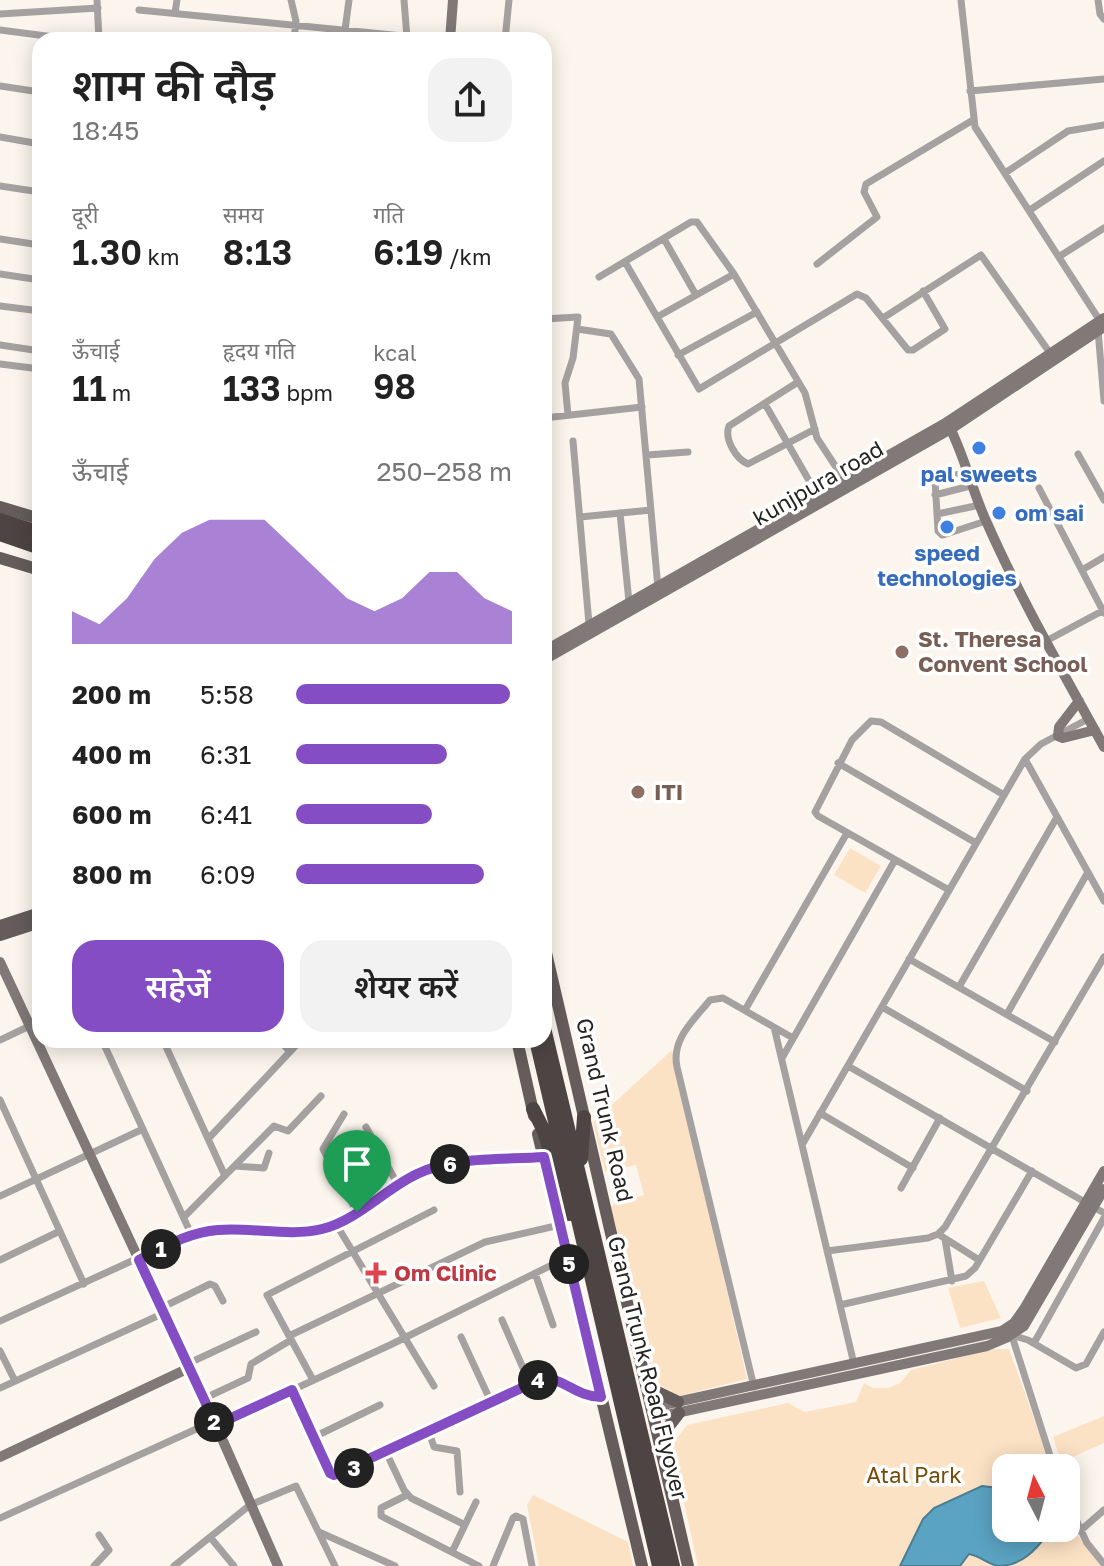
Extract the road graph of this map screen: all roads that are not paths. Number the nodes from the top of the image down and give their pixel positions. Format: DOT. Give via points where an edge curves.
graph roads {
  1 [pos="177,0"];
  2 [pos="291,0"];
  3 [pos="349,0"];
  4 [pos="404,0"];
  5 [pos="453,0"];
  6 [pos="509,0"];
  7 [pos="961,0"];
  8 [pos="1098,0"];
  9 [pos="97,4"];
  10 [pos="139,10"];
  11 [pos="175,13"];
  12 [pos="0,14"];
  13 [pos="1104,19"];
  14 [pos="296,25"];
  15 [pos="0,30"];
  16 [pos="345,30"];
  17 [pos="99,32"];
  18 [pos="295,32"];
  19 [pos="360,32"];
  20 [pos="407,32"];
  21 [pos="451,32"];
  22 [pos="506,32"];
  23 [pos="32,34"];
  24 [pos="1104,79"];
  25 [pos="0,86"];
  26 [pos="32,91"];
  27 [pos="970,91"];
  28 [pos="973,120"];
  29 [pos="1104,125"];
  30 [pos="0,137"];
  31 [pos="32,143"];
  32 [pos="1104,161"];
  33 [pos="1005,173"];
  34 [pos="0,186"];
  35 [pos="32,191"];
  36 [pos="1030,210"];
  37 [pos="1104,228"];
  38 [pos="0,239"];
  39 [pos="664,239"];
  40 [pos="32,244"];
  41 [pos="1060,256"];
  42 [pos="625,262"];
  43 [pos="817,264"];
  44 [pos="0,274"];
  45 [pos="734,274"];
  46 [pos="599,277"];
  47 [pos="32,279"];
  48 [pos="923,291"];
  49 [pos="696,295"];
  50 [pos="0,306"];
  51 [pos="32,310"];
  52 [pos="757,312"];
  53 [pos="657,317"];
  54 [pos="552,318"];
  55 [pos="883,318"];
  56 [pos="1101,324"];
  57 [pos="577,329"];
  58 [pos="0,345"];
  59 [pos="776,345"];
  60 [pos="32,350"];
  61 [pos="1050,353"];
  62 [pos="678,355"];
  63 [pos="0,364"];
  64 [pos="32,368"];
  65 [pos="798,382"];
  66 [pos="1104,401"];
  67 [pos="765,404"];
  68 [pos="642,407"];
  69 [pos="568,415"];
  70 [pos="552,417"];
  71 [pos="949,426"];
  72 [pos="815,429"];
  73 [pos="573,441"];
  74 [pos="788,444"];
  75 [pos="688,452"];
  76 [pos="1078,454"];
  77 [pos="647,455"];
  78 [pos="969,473"];
  79 [pos="811,484"];
  80 [pos="847,485"];
  81 [pos="974,485"];
  82 [pos="1039,488"];
  83 [pos="935,495"];
  84 [pos="1104,500"];
  85 [pos="980,505"];
  86 [pos="0,507"];
  87 [pos="651,510"];
  88 [pos="620,513"];
  89 [pos="937,514"];
  90 [pos="580,517"];
  91 [pos="32,519"];
  92 [pos="0,520"];
  93 [pos="22,520"];
  94 [pos="986,521"];
  95 [pos="32,527"];
  96 [pos="0,534"];
  97 [pos="32,545"];
  98 [pos="1104,557"];
  99 [pos="0,558"];
  100 [pos="32,568"];
  101 [pos="1082,570"];
  102 [pos="658,590"];
  103 [pos="629,602"];
  104 [pos="1104,611"];
  105 [pos="589,624"];
  106 [pos="569,641"];
  107 [pos="1046,641"];
  108 [pos="552,648"];
  109 [pos="552,654"];
  110 [pos="1079,701"];
  111 [pos="1088,719"];
  112 [pos="1095,730"];
  113 [pos="1058,736"];
  114 [pos="1104,747"];
  115 [pos="1025,759"];
  116 [pos="838,763"];
  117 [pos="1004,795"];
  118 [pos="1057,817"];
  119 [pos="847,833"];
  120 [pos="976,843"];
  121 [pos="895,860"];
  122 [pos="1088,872"];
  123 [pos="949,890"];
  124 [pos="1104,901"];
  125 [pos="32,916"];
  126 [pos="32,925"];
  127 [pos="0,926"];
  128 [pos="0,935"];
  129 [pos="1104,957"];
  130 [pos="909,959"];
  131 [pos="0,962"];
  132 [pos="552,979"];
  133 [pos="959,987"];
  134 [pos="882,1007"];
  135 [pos="745,1010"];
  136 [pos="1007,1014"];
  137 [pos="32,1018"];
  138 [pos="32,1024"];
  139 [pos="774,1027"];
  140 [pos="793,1038"];
  141 [pos="0,1040"];
  142 [pos="1055,1042"];
  143 [pos="45,1048"];
  144 [pos="106,1048"];
  145 [pos="167,1048"];
  146 [pos="286,1048"];
  147 [pos="294,1048"];
  148 [pos="519,1048"];
  149 [pos="538,1048"];
  150 [pos="549,1048"];
  151 [pos="290,1052"];
  152 [pos="782,1058"];
  153 [pos="848,1066"];
  154 [pos="1027,1091"];
  155 [pos="321,1096"];
  156 [pos="0,1100"];
  157 [pos="533,1109"];
  158 [pos="820,1113"];
  159 [pos="344,1114"];
  160 [pos="584,1117"];
  161 [pos="940,1118"];
  162 [pos="11,1125"];
  163 [pos="366,1127"];
  164 [pos="143,1129"];
  165 [pos="0,1130"];
  166 [pos="208,1139"];
  167 [pos="802,1145"];
  168 [pos="993,1149"];
  169 [pos="269,1153"];
  170 [pos="90,1154"];
  171 [pos="544,1157"];
  172 [pos="235,1166"];
  173 [pos="913,1168"];
  174 [pos="1032,1171"];
  175 [pos="1104,1171"];
  176 [pos="225,1176"];
  177 [pos="36,1179"];
  178 [pos="580,1180"];
  179 [pos="398,1185"];
  180 [pos="901,1188"];
  181 [pos="1104,1189"];
  182 [pos="0,1196"];
  183 [pos="1090,1205"];
  184 [pos="434,1210"];
  185 [pos="357,1212"];
  186 [pos="1104,1216"];
  187 [pos="184,1217"];
  188 [pos="336,1224"];
  189 [pos="560,1225"];
  190 [pos="60,1231"];
  191 [pos="581,1231"];
  192 [pos="191,1234"];
  193 [pos="941,1237"];
  194 [pos="827,1251"];
  195 [pos="353,1252"];
  196 [pos="568,1257"];
  197 [pos="0,1260"];
  198 [pos="139,1260"];
  199 [pos="979,1260"];
  200 [pos="535,1273"];
  201 [pos="952,1281"];
  202 [pos="84,1284"];
  203 [pos="378,1293"];
  204 [pos="223,1301"];
  205 [pos="840,1305"];
  206 [pos="162,1310"];
  207 [pos="502,1320"];
  208 [pos="0,1322"];
  209 [pos="553,1325"];
  210 [pos="1010,1331"];
  211 [pos="256,1332"];
  212 [pos="406,1337"];
  213 [pos="461,1337"];
  214 [pos="290,1338"];
  215 [pos="1103,1338"];
  216 [pos="1034,1343"];
  217 [pos="0,1351"];
  218 [pos="188,1366"];
  219 [pos="855,1369"];
  220 [pos="313,1380"];
  221 [pos="15,1381"];
  222 [pos="530,1384"];
  223 [pos="434,1386"];
  224 [pos="647,1387"];
  225 [pos="0,1388"];
  226 [pos="292,1390"];
  227 [pos="755,1390"];
  228 [pos="601,1397"];
  229 [pos="203,1399"];
  230 [pos="491,1402"];
  231 [pos="380,1405"];
  232 [pos="679,1407"];
  233 [pos="653,1414"];
  234 [pos="215,1423"];
  235 [pos="429,1432"];
  236 [pos="314,1437"];
  237 [pos="659,1439"];
  238 [pos="386,1452"];
  239 [pos="1050,1454"];
  240 [pos="0,1457"];
  241 [pos="460,1492"];
  242 [pos="407,1495"];
  243 [pos="476,1502"];
  244 [pos="250,1505"];
  245 [pos="1104,1510"];
  246 [pos="0,1518"];
  247 [pos="465,1525"];
  248 [pos="1080,1531"];
  249 [pos="319,1532"];
  250 [pos="99,1535"];
  251 [pos="210,1537"];
  252 [pos="452,1552"];
  253 [pos="1104,1564"];
  254 [pos="94,1566"];
  255 [pos="174,1566"];
  256 [pos="234,1566"];
  257 [pos="278,1566"];
  258 [pos="335,1566"];
  259 [pos="395,1566"];
  260 [pos="479,1566"];
  261 [pos="493,1566"];
  262 [pos="532,1566"];
  263 [pos="642,1566"];
  264 [pos="659,1566"];
  265 [pos="673,1566"];
  266 [pos="688,1566"];
  1 -- 11 [label="street"];
  2 -- 14 [label="street"];
  3 -- 16 [label="street"];
  4 -- 20 [label="street"];
  5 -- 21 [label="street"];
  6 -- 22 [label="street"];
  7 -- 27 [label="street"];
  8 -- 13 [label="street"];
  9 -- 12 [label="street"];
  9 -- 17 [label="street"];
  10 -- 11 [label="street"];
  11 -- 14 [label="street"];
  14 -- 16 [label="street"];
  14 -- 18 [label="street"];
  15 -- 23 [label="street"];
  16 -- 19 [label="street"];
  24 -- 27 [label="street"];
  25 -- 26 [label="street"];
  27 -- 28 [label="street"];
  28 -- 33 [label="street"];
  28 -- 43 [label="street" via="866,184 864,192 877,217"];
  29 -- 33 [label="street" via="1068,131"];
  30 -- 31 [label="street"];
  32 -- 36 [label="street"];
  33 -- 36 [label="street"];
  34 -- 35 [label="street"];
  36 -- 41 [label="street"];
  37 -- 41 [label="street"];
  38 -- 40 [label="street"];
  39 -- 42 [label="street"];
  39 -- 45 [label="street" via="695,220"];
  39 -- 49 [label="street"];
  41 -- 56 [label="street"];
  42 -- 46 [label="street"];
  42 -- 53 [label="street"];
  44 -- 47 [label="street"];
  45 -- 49 [label="street"];
  45 -- 52 [label="street"];
  48 -- 55 [label="street"];
  48 -- 55 [label="street" via="944,331 910,351"];
  48 -- 61 [label="street" via="983,256"];
  49 -- 53 [label="street"];
  50 -- 51 [label="street"];
  52 -- 59 [label="street"];
  52 -- 62 [label="street"];
  53 -- 62 [label="street"];
  54 -- 57 [label="street" via="577,316"];
  55 -- 59 [label="street" via="857,294"];
  56 -- 61 [label="street, kunjpura road"];
  56 -- 66 [label="street"];
  56 -- 71 [label="street, kunjpura road"];
  57 -- 68 [label="street" via="614,337 639,379"];
  57 -- 69 [label="street" via="565,383"];
  58 -- 60 [label="street"];
  59 -- 62 [label="street" via="701,388"];
  59 -- 65 [label="street"];
  61 -- 71 [label="street, kunjpura road"];
  63 -- 64 [label="street"];
  65 -- 67 [label="street"];
  65 -- 72 [label="street"];
  67 -- 74 [label="street"];
  67 -- 74 [label="street" via="729,426 726,434 732,447 748,464"];
  68 -- 69 [label="street"];
  68 -- 77 [label="street"];
  69 -- 70 [label="street"];
  71 -- 78 [label="street"];
  71 -- 80 [label="street, kunjpura road"];
  72 -- 74 [label="street"];
  72 -- 80 [label="street"];
  73 -- 90 [label="street"];
  74 -- 79 [label="street"];
  75 -- 77 [label="street"];
  76 -- 84 [label="street"];
  77 -- 87 [label="street"];
  78 -- 81 [label="street"];
  78 -- 83 [label="street" via="937,478"];
  80 -- 102 [label="street, kunjpura road"];
  81 -- 83 [label="street"];
  81 -- 85 [label="street"];
  82 -- 101 [label="street"];
  83 -- 89 [label="street"];
  85 -- 89 [label="street"];
  85 -- 94 [label="street"];
  86 -- 93 [label="main road"];
  87 -- 88 [label="street"];
  87 -- 102 [label="street"];
  88 -- 90 [label="street"];
  88 -- 103 [label="street"];
  89 -- 94 [label="street" via="942,535"];
  90 -- 105 [label="street"];
  91 -- 93 [label="main road"];
  92 -- 93 [label="highway"];
  93 -- 95 [label="highway"];
  94 -- 107 [label="street"];
  96 -- 97 [label="highway"];
  98 -- 101 [label="street"];
  99 -- 100 [label="main road"];
  101 -- 104 [label="street"];
  102 -- 103 [label="street, kunjpura road"];
  102 -- 106 [label="street, kunjpura road"];
  103 -- 105 [label="street, kunjpura road"];
  104 -- 107 [label="street"];
  105 -- 106 [label="street, kunjpura road"];
  106 -- 108 [label="street, kunjpura road"];
  106 -- 109 [label="street, kunjpura road"];
  107 -- 110 [label="street"];
  110 -- 111 [label="street"];
  110 -- 113 [label="street"];
  111 -- 112 [label="street"];
  111 -- 113 [label="street"];
  112 -- 113 [label="street"];
  112 -- 114 [label="street"];
  113 -- 115 [label="street"];
  115 -- 117 [label="street"];
  115 -- 118 [label="street"];
  116 -- 117 [label="street" via="862,727 881,722"];
  116 -- 119 [label="street" via="815,812"];
  116 -- 120 [label="street"];
  117 -- 120 [label="street"];
  118 -- 122 [label="street"];
  118 -- 133 [label="street"];
  119 -- 121 [label="street"];
  119 -- 135 [label="street"];
  120 -- 123 [label="street"];
  121 -- 123 [label="street"];
  121 -- 140 [label="street"];
  122 -- 124 [label="street"];
  122 -- 136 [label="street"];
  123 -- 130 [label="street"];
  125 -- 127 [label="main road"];
  126 -- 128 [label="main road"];
  129 -- 142 [label="street"];
  130 -- 133 [label="street"];
  130 -- 134 [label="street"];
  131 -- 137 [label="street"];
  132 -- 160 [label="main road, Grand Trunk Road"];
  133 -- 136 [label="street"];
  134 -- 153 [label="street"];
  134 -- 154 [label="street"];
  135 -- 139 [label="street"];
  135 -- 227 [label="street" via="723,998 710,1000 677,1042 675,1060"];
  136 -- 142 [label="street"];
  138 -- 141 [label="street"];
  139 -- 140 [label="street"];
  139 -- 152 [label="street"];
  140 -- 152 [label="street"];
  142 -- 154 [label="street"];
  143 -- 170 [label="street"];
  144 -- 164 [label="street"];
  145 -- 166 [label="street"];
  146 -- 151 [label="street"];
  147 -- 151 [label="street"];
  148 -- 157 [label="main road"];
  149 -- 191 [label="highway"];
  150 -- 178 [label="highway, Grand Trunk Road Flyover"];
  151 -- 166 [label="street"];
  152 -- 167 [label="street"];
  153 -- 158 [label="street"];
  153 -- 161 [label="street"];
  154 -- 168 [label="street"];
  155 -- 172 [label="street" via="288,1131 274,1126"];
  156 -- 162 [label="street"];
  157 -- 171 [label="main road"];
  157 -- 191 [label="highway" via="564,1203"];
  158 -- 167 [label="street"];
  158 -- 173 [label="street"];
  159 -- 185 [label="street" via="323,1149"];
  160 -- 178 [label="highway"];
  160 -- 224 [label="main road, Grand Trunk Road"];
  161 -- 168 [label="street"];
  161 -- 173 [label="street"];
  162 -- 165 [label="street"];
  162 -- 177 [label="street"];
  163 -- 179 [label="street"];
  164 -- 170 [label="street"];
  164 -- 187 [label="street"];
  166 -- 176 [label="street"];
  167 -- 194 [label="street"];
  168 -- 174 [label="street"];
  168 -- 193 [label="street"];
  169 -- 172 [label="street" via="264,1168"];
  170 -- 177 [label="street"];
  170 -- 198 [label="street"];
  171 -- 179 [label="street" via="454,1163"];
  171 -- 189 [label="main road"];
  172 -- 176 [label="street"];
  173 -- 180 [label="street"];
  174 -- 183 [label="street"];
  174 -- 199 [label="street"];
  175 -- 183 [label="street"];
  176 -- 187 [label="street"];
  177 -- 182 [label="street"];
  177 -- 190 [label="street"];
  178 -- 265 [label="highway, Grand Trunk Road Flyover"];
  179 -- 185 [label="street"];
  181 -- 183 [label="street"];
  183 -- 186 [label="street"];
  183 -- 210 [label="street"];
  184 -- 195 [label="street"];
  185 -- 188 [label="street"];
  186 -- 216 [label="street"];
  187 -- 192 [label="street"];
  188 -- 192 [label="street" via="302,1232 239,1229"];
  188 -- 195 [label="street"];
  189 -- 196 [label="main road"];
  189 -- 203 [label="street" via="485,1242"];
  190 -- 197 [label="street"];
  190 -- 202 [label="street"];
  191 -- 264 [label="highway"];
  192 -- 198 [label="street"];
  193 -- 194 [label="street"];
  193 -- 199 [label="street"];
  193 -- 201 [label="street"];
  194 -- 205 [label="street"];
  195 -- 203 [label="street"];
  195 -- 214 [label="street" via="267,1295"];
  196 -- 200 [label="street"];
  196 -- 228 [label="main road"];
  198 -- 202 [label="street"];
  198 -- 206 [label="street"];
  199 -- 201 [label="street" via="966,1276"];
  200 -- 209 [label="street"];
  200 -- 212 [label="street"];
  201 -- 205 [label="street"];
  202 -- 208 [label="street"];
  203 -- 212 [label="street"];
  203 -- 214 [label="street"];
  204 -- 206 [label="street" via="210,1284"];
  205 -- 219 [label="street"];
  206 -- 218 [label="street"];
  206 -- 221 [label="street"];
  207 -- 222 [label="street"];
  210 -- 216 [label="street"];
  210 -- 219 [label="street"];
  210 -- 239 [label="street"];
  211 -- 218 [label="street"];
  212 -- 220 [label="street"];
  212 -- 223 [label="street"];
  213 -- 230 [label="street"];
  214 -- 220 [label="street"];
  214 -- 229 [label="street" via="251,1364 248,1378"];
  215 -- 216 [label="street" via="1086,1364 1076,1368"];
  217 -- 221 [label="street"];
  218 -- 229 [label="street"];
  218 -- 240 [label="street"];
  219 -- 227 [label="street"];
  220 -- 226 [label="street"];
  221 -- 225 [label="street"];
  222 -- 228 [label="street" via="548,1378"];
  222 -- 230 [label="street"];
  224 -- 232 [label="main road"];
  224 -- 233 [label="main road, Grand Trunk Road"];
  226 -- 234 [label="street"];
  226 -- 236 [label="street"];
  227 -- 232 [label="street"];
  228 -- 263 [label="main road"];
  229 -- 234 [label="street"];
  230 -- 235 [label="street"];
  231 -- 236 [label="street"];
  232 -- 233 [label="street" via="663,1405"];
  232 -- 237 [label="main road"];
  233 -- 237 [label="main road, Grand Trunk Road"];
  234 -- 244 [label="street"];
  234 -- 246 [label="street"];
  235 -- 238 [label="street"];
  235 -- 241 [label="street" via="434,1447 457,1451"];
  236 -- 238 [label="street" via="334,1475"];
  237 -- 266 [label="main road, Grand Trunk Road" via="673,1524"];
  238 -- 242 [label="street"];
  242 -- 247 [label="street"];
  242 -- 252 [label="street" via="381,1508 381,1516"];
  243 -- 247 [label="street"];
  244 -- 249 [label="street" via="296,1486"];
  244 -- 251 [label="street"];
  244 -- 257 [label="street"];
  245 -- 248 [label="street"];
  247 -- 252 [label="street"];
  248 -- 253 [label="street"];
  249 -- 258 [label="street"];
  249 -- 259 [label="street"];
  250 -- 254 [label="street" via="109,1550"];
  251 -- 255 [label="street"];
  251 -- 256 [label="street"];
  252 -- 260 [label="street"];
  261 -- 262 [label="street" via="516,1516 523,1519"];
}
